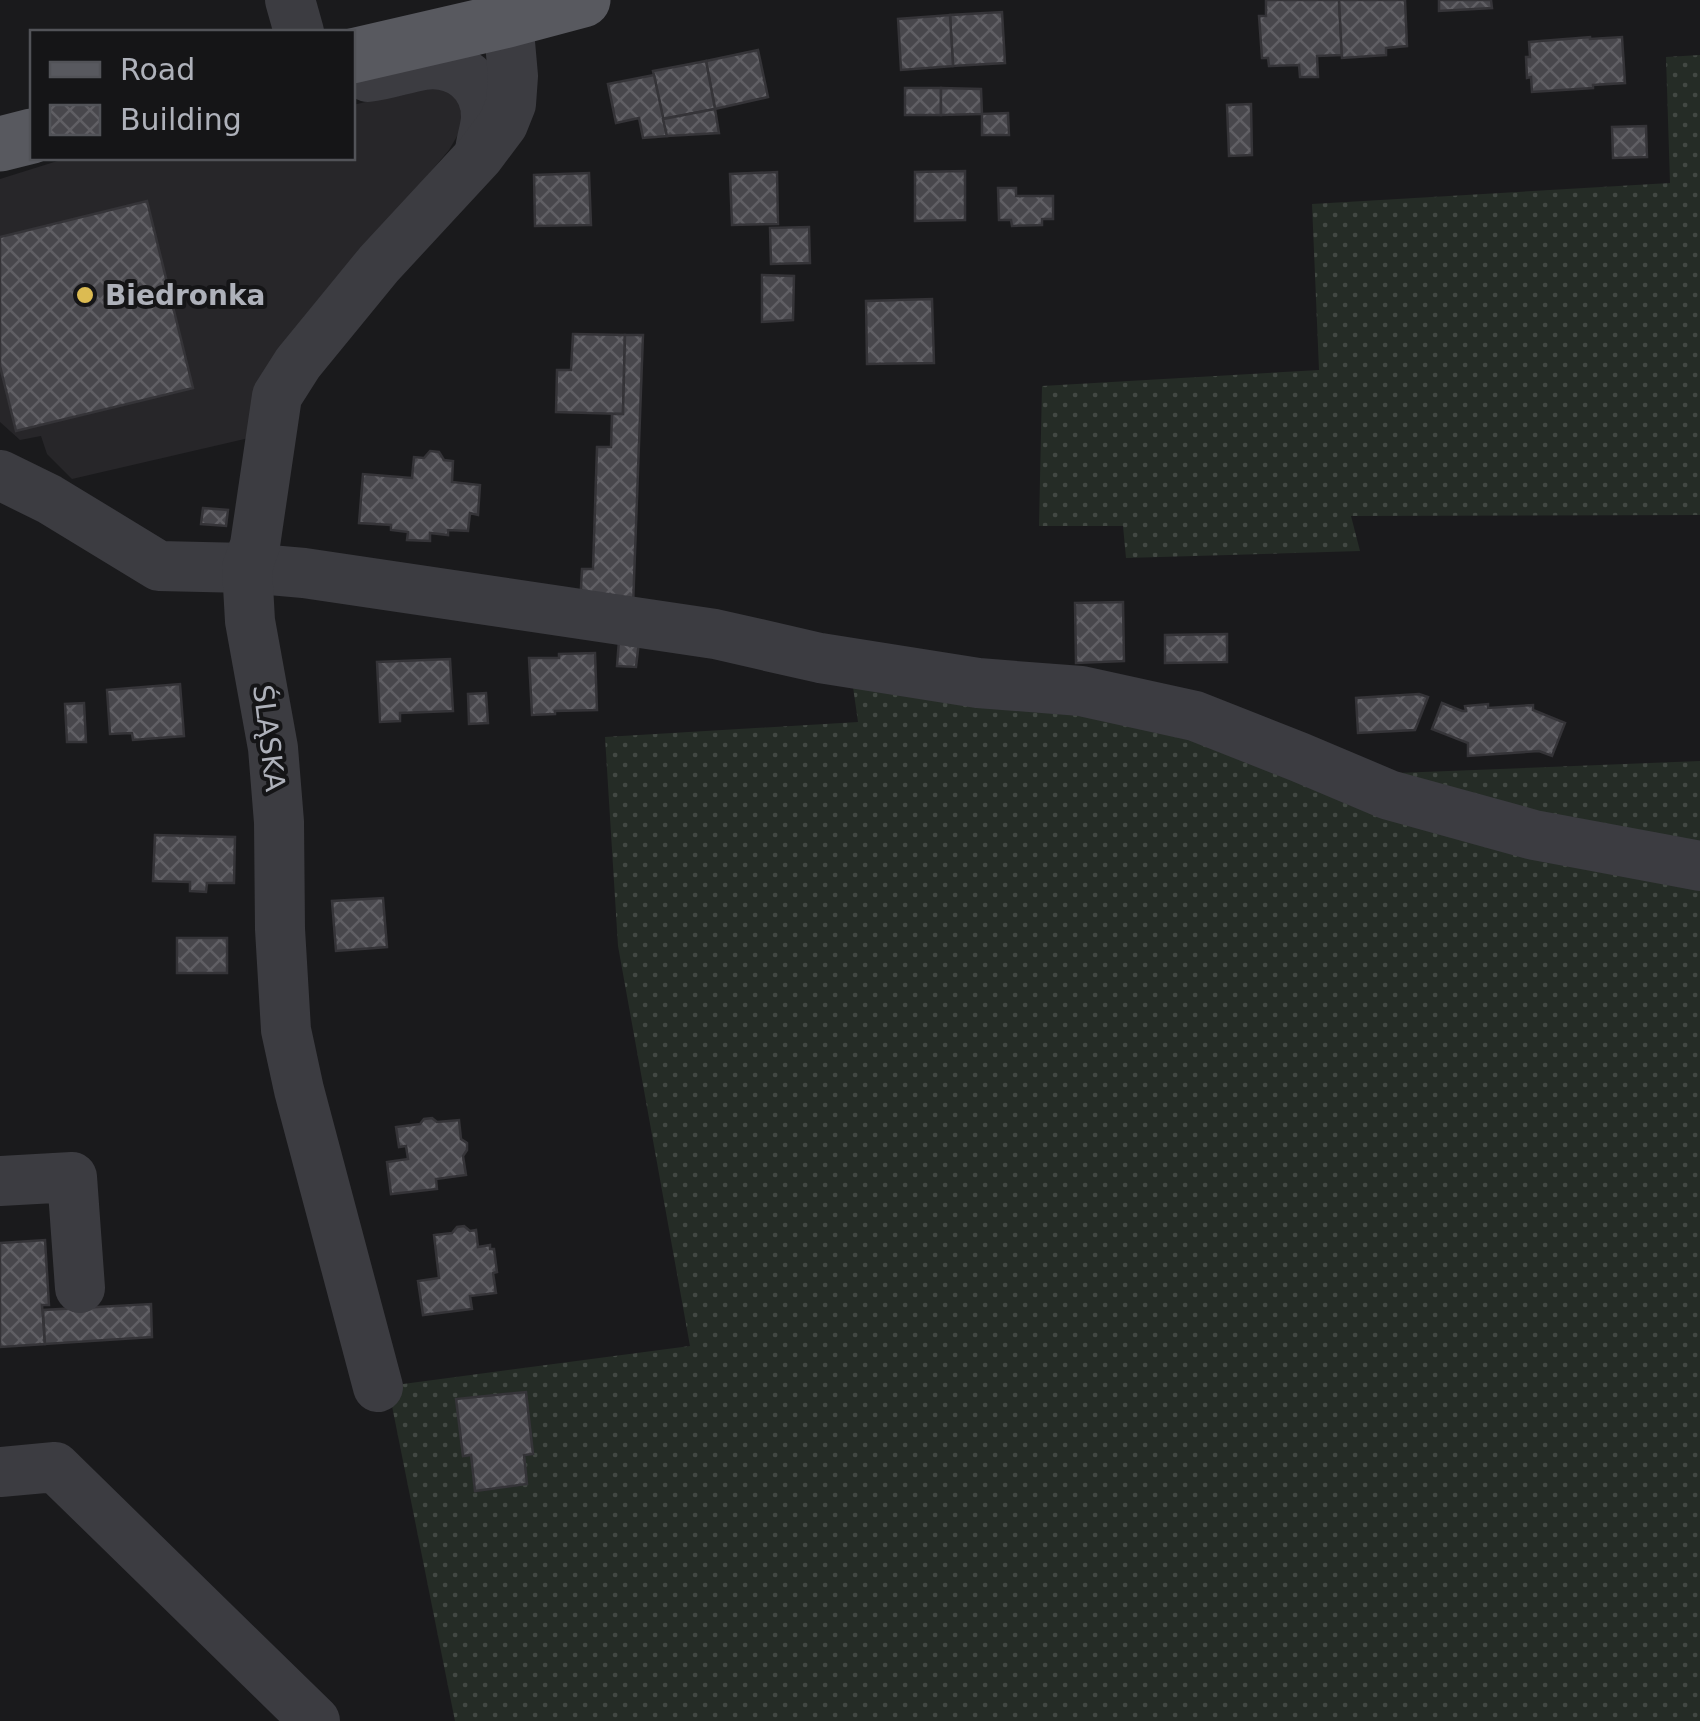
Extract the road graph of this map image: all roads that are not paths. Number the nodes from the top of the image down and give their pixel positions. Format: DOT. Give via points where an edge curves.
graph roads {
  1 [pos="290,0"];
  2 [pos="584,0"];
  3 [pos="508,20"];
  4 [pos="298,30"];
  5 [pos="355,55"];
  6 [pos="355,75"];
  7 [pos="30,136"];
  8 [pos="0,144"];
  9 [pos="478,156"];
  10 [pos="0,475"];
  11 [pos="251,556"];
  12 [pos="1700,866"];
  13 [pos="0,1181"];
  14 [pos="80,1288"];
  15 [pos="378,1387"];
  16 [pos="0,1472"];
  17 [pos="315,1721"];
  1 -- 4 [label="street"];
  2 -- 3 [label="main road"];
  3 -- 5 [label="main road"];
  3 -- 9 [label="street, ŚLĄSKA" via="511,104"];
  6 -- 9 [label="street" via="371,78 426,64 463,72 483,101"];
  7 -- 8 [label="main road"];
  9 -- 11 [label="street, ŚLĄSKA" via="379,264 277,396"];
  10 -- 11 [label="street" via="159,566"];
  11 -- 12 [label="street" via="324,576 715,634 820,658 1081,691 1195,716 1388,795 1534,835"];
  11 -- 15 [label="street, ŚLĄSKA" via="250,621 279,822 286,1030"];
  13 -- 14 [label="street" via="72,1177"];
  16 -- 17 [label="street" via="54,1468"];
}
